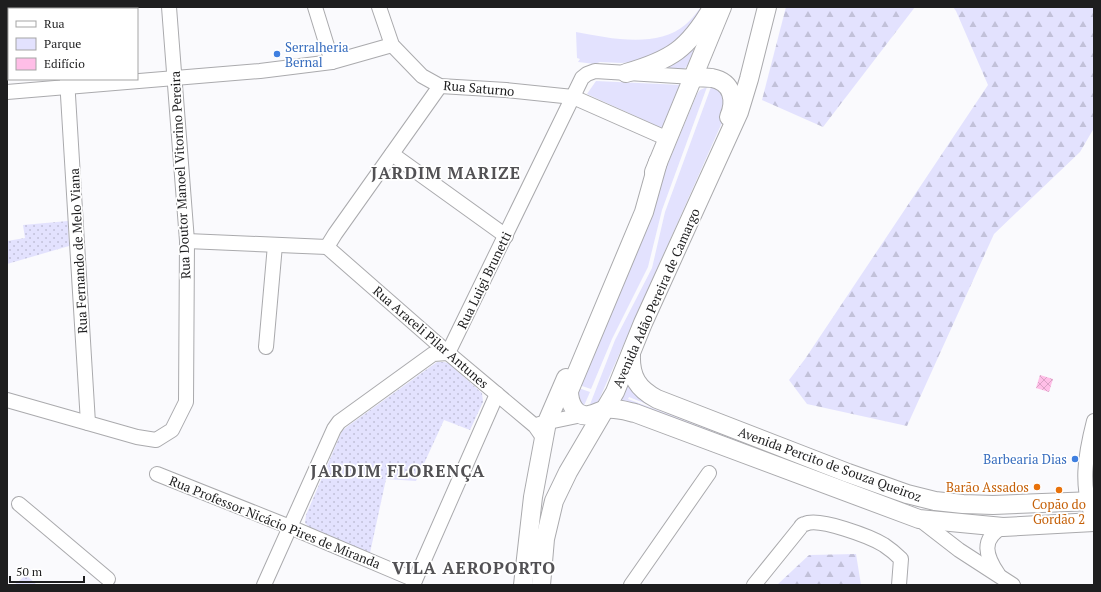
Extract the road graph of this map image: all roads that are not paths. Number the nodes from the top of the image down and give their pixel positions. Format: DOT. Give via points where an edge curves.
graph roads {
  1 [pos="169,7"];
  2 [pos="314,7"];
  3 [pos="378,7"];
  4 [pos="713,7"];
  5 [pos="722,7"];
  6 [pos="768,7"];
  7 [pos="392,45"];
  8 [pos="332,62"];
  9 [pos="626,72"];
  10 [pos="174,77"];
  11 [pos="582,78"];
  12 [pos="694,78"];
  13 [pos="712,78"];
  14 [pos="138,79"];
  15 [pos="120,80"];
  16 [pos="67,83"];
  17 [pos="440,86"];
  18 [pos="7,92"];
  19 [pos="573,97"];
  20 [pos="684,100"];
  21 [pos="589,105"];
  22 [pos="668,139"];
  23 [pos="392,154"];
  24 [pos="658,162"];
  25 [pos="687,226"];
  26 [pos="506,236"];
  27 [pos="187,241"];
  28 [pos="275,245"];
  29 [pos="327,247"];
  30 [pos="266,347"];
  31 [pos="632,349"];
  32 [pos="448,353"];
  33 [pos="497,394"];
  34 [pos="7,400"];
  35 [pos="605,409"];
  36 [pos="631,412"];
  37 [pos="582,415"];
  38 [pos="1094,421"];
  39 [pos="88,423"];
  40 [pos="541,424"];
  41 [pos="593,429"];
  42 [pos="708,473"];
  43 [pos="157,474"];
  44 [pos="1084,498"];
  45 [pos="19,504"];
  46 [pos="919,519"];
  47 [pos="1094,522"];
  48 [pos="290,527"];
  49 [pos="1003,527"];
  50 [pos="999,576"];
  51 [pos="108,579"];
  52 [pos="414,582"];
  53 [pos="264,585"];
  54 [pos="523,585"];
  55 [pos="541,585"];
  56 [pos="631,585"];
  57 [pos="754,585"];
  58 [pos="900,585"];
  59 [pos="1013,585"];
  1 -- 10 [label="street, Rua Doutor Manoel Vitorino Pereira"];
  2 -- 8 [label="street"];
  3 -- 7 [label="street, Rua Saturno"];
  4 -- 9 [label="main road" via="693,37 678,50 664,60"];
  5 -- 12 [label="main road"];
  6 -- 25 [label="main road, Avenida Adão Pereira de Camargo" via="739,112"];
  7 -- 8 [label="street"];
  7 -- 17 [label="street, Rua Saturno" via="422,76"];
  8 -- 10 [label="street" via="260,71"];
  9 -- 11 [label="street" via="595,71"];
  9 -- 12 [label="street"];
  10 -- 14 [label="street"];
  10 -- 27 [label="street, Rua Doutor Manoel Vitorino Pereira"];
  11 -- 19 [label="street, Rua Luigi Brunetti"];
  11 -- 21 [label="street" via="580,90"];
  12 -- 13 [label="main road"];
  12 -- 20 [label="main road"];
  13 -- 20 [label="main road" via="696,86"];
  13 -- 25 [label="main road" via="720,81 732,94 733,108 696,194"];
  15 -- 16 [label="street"];
  16 -- 18 [label="street"];
  16 -- 39 [label="street, Rua Fernando de Melo Viana"];
  17 -- 19 [label="street, Rua Saturno"];
  17 -- 23 [label="street"];
  19 -- 21 [label="street"];
  19 -- 26 [label="street, Rua Luigi Brunetti"];
  20 -- 22 [label="main road"];
  21 -- 22 [label="street"];
  22 -- 24 [label="main road"];
  23 -- 26 [label="street"];
  23 -- 29 [label="street"];
  24 -- 37 [label="main road" via="644,212 568,391 573,407"];
  24 -- 40 [label="main road"];
  25 -- 31 [label="main road, Avenida Adão Pereira de Camargo"];
  26 -- 32 [label="street, Rua Luigi Brunetti"];
  27 -- 28 [label="street"];
  27 -- 39 [label="street, Rua Doutor Manoel Vitorino Pereira" via="186,402 172,430 156,440"];
  28 -- 29 [label="street"];
  28 -- 30 [label="street"];
  29 -- 32 [label="street, Rua Araceli Pilar Antunes"];
  31 -- 35 [label="main road, Avenida Adão Pereira de Camargo" via="615,392"];
  31 -- 44 [label="main road, Avenida Percito de Souza Queiroz" via="631,366 634,377 648,394 900,492 935,501 993,505"];
  32 -- 33 [label="street, Rua Araceli Pilar Antunes"];
  32 -- 48 [label="street" via="433,354 339,422"];
  33 -- 40 [label="street, Rua Araceli Pilar Antunes"];
  33 -- 52 [label="street"];
  34 -- 39 [label="street, Rua Doutor Manoel Vitorino Pereira"];
  35 -- 36 [label="main road, Avenida Percito de Souza Queiroz"];
  35 -- 37 [label="main road" via="590,415"];
  35 -- 41 [label="main road, Avenida Adão Pereira de Camargo"];
  36 -- 41 [label="main road" via="611,417"];
  36 -- 46 [label="main road, Avenida Percito de Souza Queiroz"];
  37 -- 40 [label="street"];
  38 -- 44 [label="street" via="1086,466"];
  40 -- 54 [label="main road" via="544,443 533,496"];
  41 -- 55 [label="main road, Avenida Adão Pereira de Camargo" via="554,501 545,539"];
  42 -- 56 [label="street"];
  43 -- 48 [label="street, Rua Professor Nicácio Pires de Miranda"];
  44 -- 47 [label="street"];
  45 -- 51 [label="street"];
  46 -- 49 [label="main road, Avenida Percito de Souza Queiroz"];
  46 -- 50 [label="street" via="959,550"];
  47 -- 49 [label="main road, Avenida Percito de Souza Queiroz"];
  48 -- 52 [label="street, Rua Professor Nicácio Pires de Miranda"];
  48 -- 53 [label="street"];
  49 -- 50 [label="street" via="992,535 987,549 990,561"];
  50 -- 59 [label="street"];
  57 -- 58 [label="street" via="805,523 815,522 862,534 886,546 901,559"];
}
